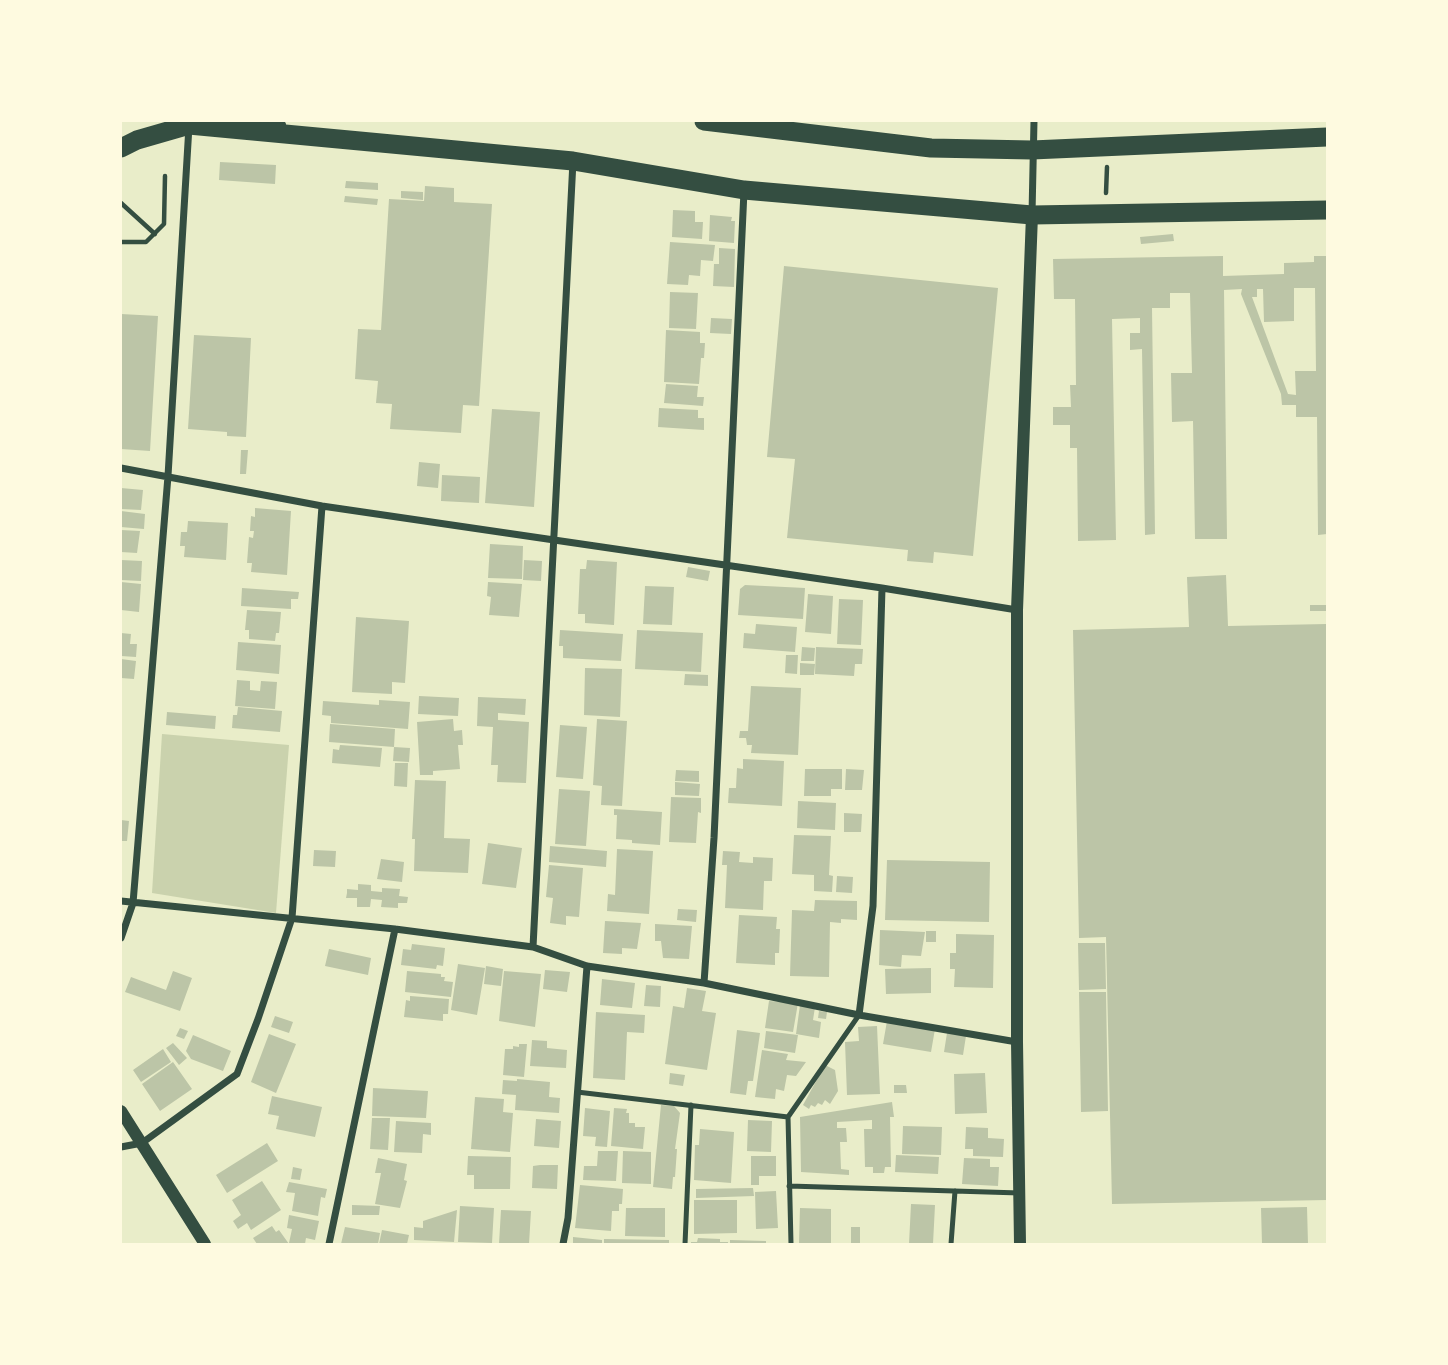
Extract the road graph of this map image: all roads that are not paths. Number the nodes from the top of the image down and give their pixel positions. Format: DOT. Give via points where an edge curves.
graph roads {
  1 [pos="256,121"];
  2 [pos="704,121"];
  3 [pos="1034,121"];
  4 [pos="189,125"];
  5 [pos="830,127"];
  6 [pos="1327,137"];
  7 [pos="349,139"];
  8 [pos="121,148"];
  9 [pos="1032,150"];
  10 [pos="573,161"];
  11 [pos="744,190"];
  12 [pos="1327,210"];
  13 [pos="1032,215"];
  14 [pos="121,468"];
  15 [pos="169,476"];
  16 [pos="322,506"];
  17 [pos="555,539"];
  18 [pos="727,566"];
  19 [pos="882,588"];
  20 [pos="1017,610"];
  21 [pos="121,901"];
  22 [pos="133,903"];
  23 [pos="292,918"];
  24 [pos="395,929"];
  25 [pos="121,938"];
  26 [pos="533,947"];
  27 [pos="587,966"];
  28 [pos="704,983"];
  29 [pos="859,1015"];
  30 [pos="1017,1042"];
  31 [pos="577,1092"];
  32 [pos="691,1105"];
  33 [pos="121,1111"];
  34 [pos="788,1117"];
  35 [pos="142,1143"];
  36 [pos="121,1147"];
  37 [pos="789,1186"];
  38 [pos="955,1191"];
  39 [pos="1020,1194"];
  40 [pos="205,1244"];
  41 [pos="329,1244"];
  42 [pos="563,1244"];
  43 [pos="685,1244"];
  44 [pos="791,1244"];
  45 [pos="951,1244"];
  46 [pos="1020,1244"];
  1 -- 7 [label="street"];
  2 -- 5 [label="highway"];
  3 -- 9 [label="street"];
  4 -- 7 [label="highway"];
  4 -- 8 [label="highway"];
  4 -- 15 [label="street"];
  5 -- 9 [label="highway" via="931,148"];
  6 -- 9 [label="highway"];
  7 -- 10 [label="highway"];
  9 -- 13 [label="street"];
  10 -- 11 [label="highway"];
  10 -- 17 [label="street"];
  11 -- 13 [label="highway"];
  11 -- 18 [label="street"];
  12 -- 13 [label="highway"];
  13 -- 20 [label="street"];
  14 -- 15 [label="street"];
  15 -- 16 [label="street"];
  15 -- 22 [label="street"];
  16 -- 17 [label="street"];
  16 -- 23 [label="street"];
  17 -- 18 [label="street"];
  17 -- 26 [label="street"];
  18 -- 19 [label="street"];
  18 -- 28 [label="street"];
  19 -- 20 [label="street"];
  19 -- 29 [label="street" via="873,906"];
  20 -- 30 [label="street"];
  21 -- 22 [label="street"];
  22 -- 23 [label="street"];
  22 -- 25 [label="street"];
  23 -- 24 [label="street"];
  23 -- 35 [label="street" via="237,1073"];
  24 -- 26 [label="street"];
  24 -- 41 [label="street"];
  26 -- 27 [label="street"];
  27 -- 28 [label="street"];
  27 -- 31 [label="street"];
  28 -- 29 [label="street"];
  29 -- 30 [label="street"];
  29 -- 34 [label="lane"];
  30 -- 39 [label="street"];
  31 -- 32 [label="lane"];
  31 -- 42 [label="street"];
  32 -- 34 [label="lane"];
  32 -- 43 [label="lane"];
  33 -- 35 [label="street"];
  34 -- 37 [label="lane"];
  35 -- 36 [label="street"];
  35 -- 40 [label="street"];
  37 -- 38 [label="lane"];
  37 -- 44 [label="lane"];
  38 -- 39 [label="lane"];
  38 -- 45 [label="lane"];
  39 -- 46 [label="street"];
}
